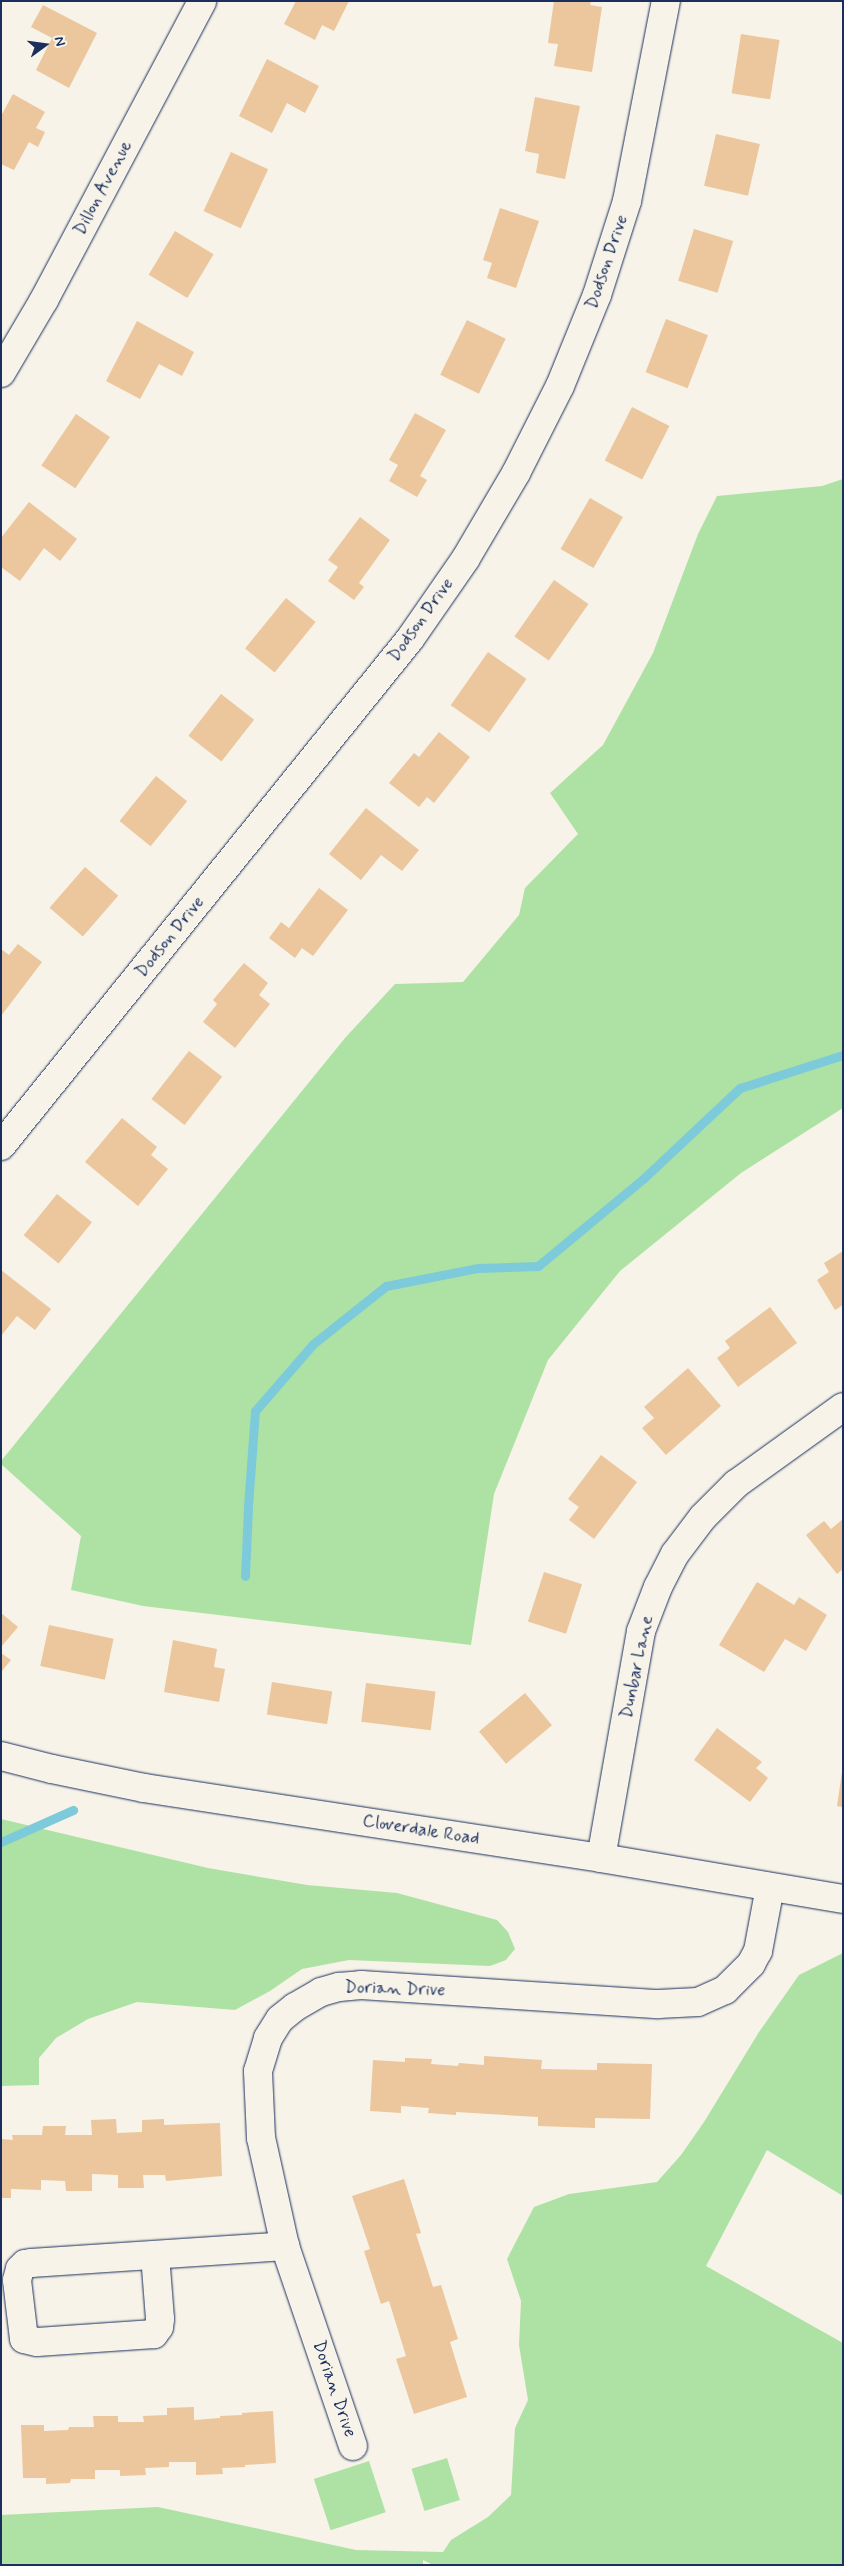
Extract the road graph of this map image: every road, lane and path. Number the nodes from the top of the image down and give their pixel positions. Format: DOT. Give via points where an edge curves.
graph roads {
  1 [pos="202,1"];
  2 [pos="666,1"];
  3 [pos="1,373"];
  4 [pos="1,1146"];
  5 [pos="843,1407"];
  6 [pos="1,1756"];
  7 [pos="601,1858"];
  8 [pos="770,1887"];
  9 [pos="843,1899"];
  10 [pos="285,2246"];
  11 [pos="155,2254"];
  12 [pos="353,2446"];
  1 -- 3 [label="street, Dillon Avenue" via="30,326"];
  2 -- 4 [label="street, Dodson Drive" via="627,201 594,304 560,386 516,473 466,558 410,638"];
  5 -- 7 [label="street, Dunbar Lane" via="736,1484 703,1516 666,1570 642,1631"];
  6 -- 7 [label="street, Cloverdale Road" via="144,1788"];
  7 -- 8 [label="street, Cloverdale Road"];
  8 -- 9 [label="street, Cloverdale Road"];
  8 -- 10 [label="street, Dorian Drive" via="758,1951 751,1964 725,1990 698,2002 658,2004 362,1986 321,1992 294,2007 280,2019 268,2038 258,2071 261,2138"];
  10 -- 11 [label="street"];
  10 -- 12 [label="street, Dorian Drive"];
  11 -- 11 [label="street" via="25,2264 17,2280 24,2339 38,2342 154,2334 160,2320"];
}
